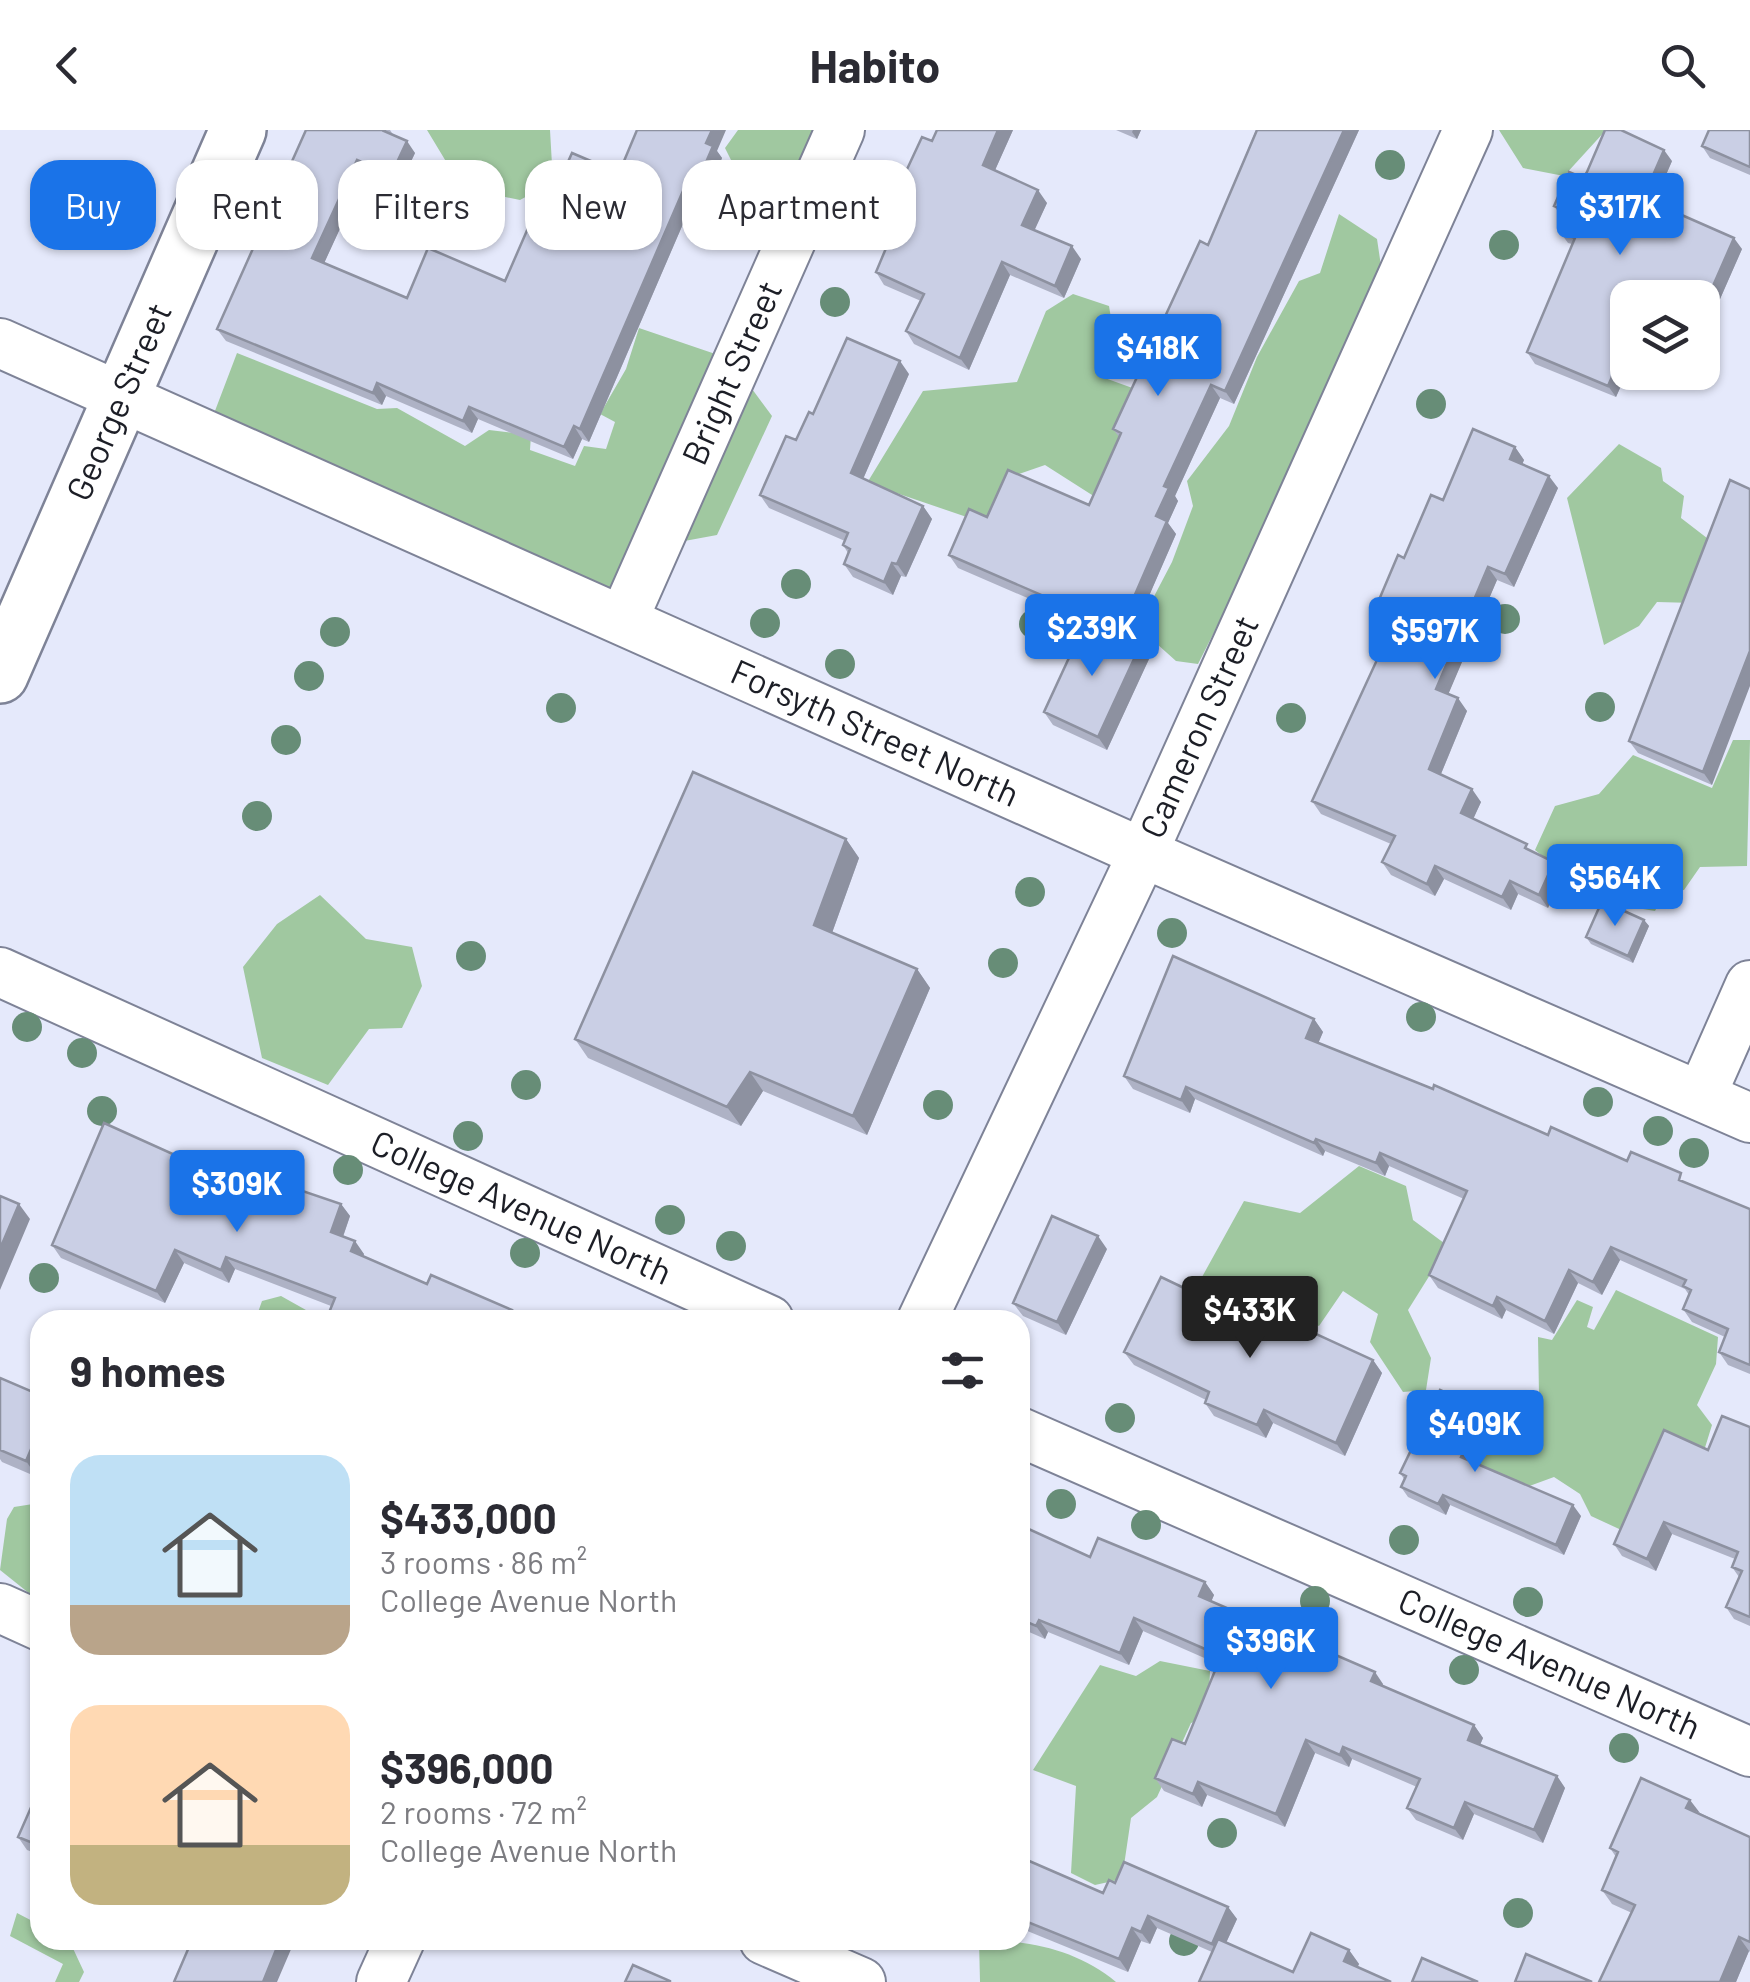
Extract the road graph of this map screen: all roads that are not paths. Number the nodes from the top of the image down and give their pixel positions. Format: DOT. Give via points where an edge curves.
graph roads {
  1 [pos="238,130"];
  2 [pos="840,130"];
  3 [pos="1468,130"];
  4 [pos="0,343"];
  5 [pos="122,396"];
  6 [pos="624,618"];
  7 [pos="0,675"];
  8 [pos="1143,853"];
  9 [pos="0,972"];
  10 [pos="1750,986"];
  11 [pos="1701,1096"];
  12 [pos="1750,1118"];
  13 [pos="683,1302"];
  14 [pos="721,1310"];
  15 [pos="927,1310"];
  16 [pos="1030,1436"];
  17 [pos="0,1608"];
  18 [pos="30,1622"];
  19 [pos="1750,1752"];
  20 [pos="395,1950"];
  21 [pos="787,1950"];
  22 [pos="381,1982"];
  23 [pos="860,1982"];
  1 -- 5 [label="street, George Street"];
  2 -- 6 [label="street, Bright Street"];
  3 -- 8 [label="street, Cameron Street"];
  4 -- 5 [label="street, Forsyth Street North"];
  5 -- 6 [label="street, Forsyth Street North"];
  5 -- 7 [label="street, George Street"];
  6 -- 8 [label="street, Forsyth Street North"];
  8 -- 11 [label="street, Forsyth Street North"];
  8 -- 15 [label="street, Cameron Street"];
  9 -- 13 [label="street, College Avenue North"];
  10 -- 11 [label="street"];
  11 -- 12 [label="street, Forsyth Street North"];
  13 -- 14 [label="street, College Avenue North"];
  16 -- 19 [label="street, College Avenue North"];
  17 -- 18 [label="street"];
  20 -- 22 [label="street"];
  21 -- 23 [label="street"];
}
